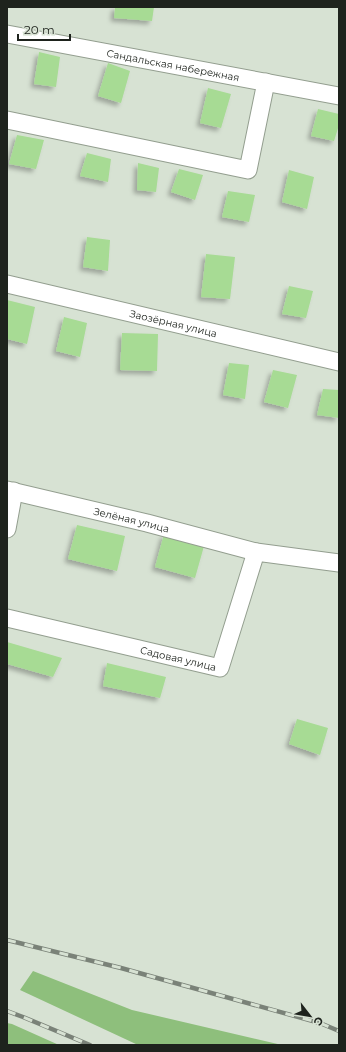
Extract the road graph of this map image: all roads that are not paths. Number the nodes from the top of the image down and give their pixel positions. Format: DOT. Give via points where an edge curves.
graph roads {
  1 [pos="7,34"];
  2 [pos="266,82"];
  3 [pos="339,96"];
  4 [pos="7,120"];
  5 [pos="7,284"];
  6 [pos="339,362"];
  7 [pos="11,490"];
  8 [pos="7,529"];
  9 [pos="256,552"];
  10 [pos="339,563"];
  11 [pos="7,618"];
  1 -- 2 [label="street, Сандальская набережная"];
  2 -- 3 [label="street, Сандальская набережная"];
  2 -- 4 [label="street" via="248,170"];
  5 -- 6 [label="street, Заозёрная улица"];
  7 -- 8 [label="street"];
  7 -- 9 [label="street, Зелёная улица"];
  9 -- 10 [label="street"];
  9 -- 11 [label="street, Садовая улица" via="220,668"];
}
